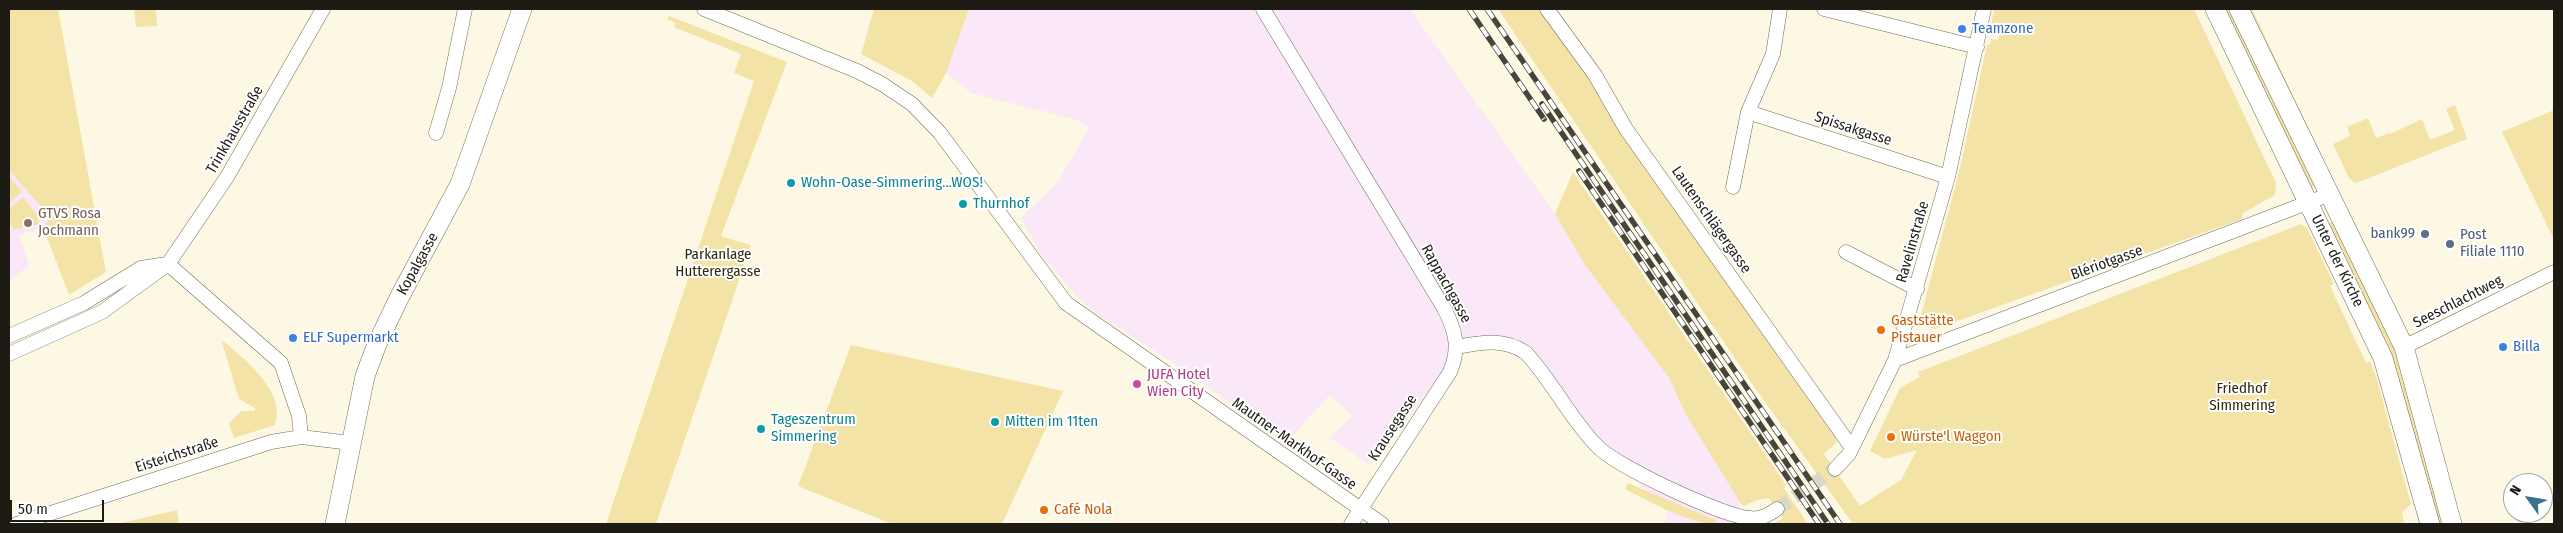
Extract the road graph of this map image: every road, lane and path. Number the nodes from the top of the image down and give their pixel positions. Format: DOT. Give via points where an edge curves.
graph roads {
  1 [pos="323,9"];
  2 [pos="465,9"];
  3 [pos="522,9"];
  4 [pos="704,9"];
  5 [pos="1263,9"];
  6 [pos="1546,9"];
  7 [pos="1780,9"];
  8 [pos="1824,9"];
  9 [pos="1984,9"];
  10 [pos="2215,9"];
  11 [pos="2239,9"];
  12 [pos="1976,47"];
  13 [pos="1748,112"];
  14 [pos="436,133"];
  15 [pos="1948,177"];
  16 [pos="1733,187"];
  17 [pos="2328,195"];
  18 [pos="2309,204"];
  19 [pos="1846,252"];
  20 [pos="168,264"];
  21 [pos="2554,272"];
  22 [pos="1917,289"];
  23 [pos="9,336"];
  24 [pos="1457,347"];
  25 [pos="2404,347"];
  26 [pos="9,354"];
  27 [pos="1896,360"];
  28 [pos="302,437"];
  29 [pos="351,443"];
  30 [pos="1852,448"];
  31 [pos="1835,469"];
  32 [pos="1777,509"];
  33 [pos="1359,510"];
  34 [pos="17,524"];
  35 [pos="335,524"];
  36 [pos="1350,524"];
  37 [pos="1382,524"];
  38 [pos="2430,524"];
  39 [pos="2452,524"];
  1 -- 20 [label="street, Trinkhausstraße" via="227,177"];
  2 -- 14 [label="street"];
  3 -- 29 [label="main road, Kopalgasse" via="460,184 377,344 359,398"];
  4 -- 33 [label="street, Mautner-Markhof-Gasse" via="858,72 912,104 940,133 1066,303"];
  5 -- 24 [label="street, Rappachgasse" via="1444,308 1456,335"];
  6 -- 30 [label="street, Lautenschlägergasse" via="1595,76 1626,129"];
  7 -- 13 [label="street" via="1774,54"];
  8 -- 12 [label="street"];
  9 -- 12 [label="street, Ravelinstraße"];
  10 -- 18 [label="main road, Unter der Kirche"];
  11 -- 17 [label="main road, Unter der Kirche"];
  12 -- 15 [label="street, Ravelinstraße"];
  13 -- 15 [label="street, Spissakgasse"];
  13 -- 16 [label="street"];
  15 -- 22 [label="street, Ravelinstraße"];
  17 -- 18 [label="street, Blériotgasse"];
  17 -- 25 [label="main road, Unter der Kirche"];
  18 -- 27 [label="street, Blériotgasse"];
  18 -- 38 [label="main road, Unter der Kirche" via="2383,358"];
  19 -- 22 [label="street"];
  20 -- 23 [label="street" via="141,268 84,303"];
  20 -- 26 [label="street, Trinkhausstraße" via="102,312"];
  20 -- 28 [label="street" via="281,363 300,416"];
  21 -- 25 [label="street, Seeschlachtweg"];
  22 -- 27 [label="street, Ravelinstraße"];
  24 -- 32 [label="street, Rappachgasse" via="1502,342 1526,352 1594,442 1628,469 1718,509 1747,518 1767,516"];
  24 -- 33 [label="street, Krausegasse" via="1450,372"];
  25 -- 39 [label="main road, Unter der Kirche"];
  27 -- 30 [label="street, Ravelinstraße"];
  28 -- 29 [label="street, Eisteichstraße"];
  28 -- 34 [label="street, Eisteichstraße" via="271,442"];
  29 -- 35 [label="main road, Kopalgasse"];
  30 -- 31 [label="street, Ravelinstraße"];
  33 -- 36 [label="street, Krausegasse"];
  33 -- 37 [label="street, Mautner-Markhof-Gasse"];
}
